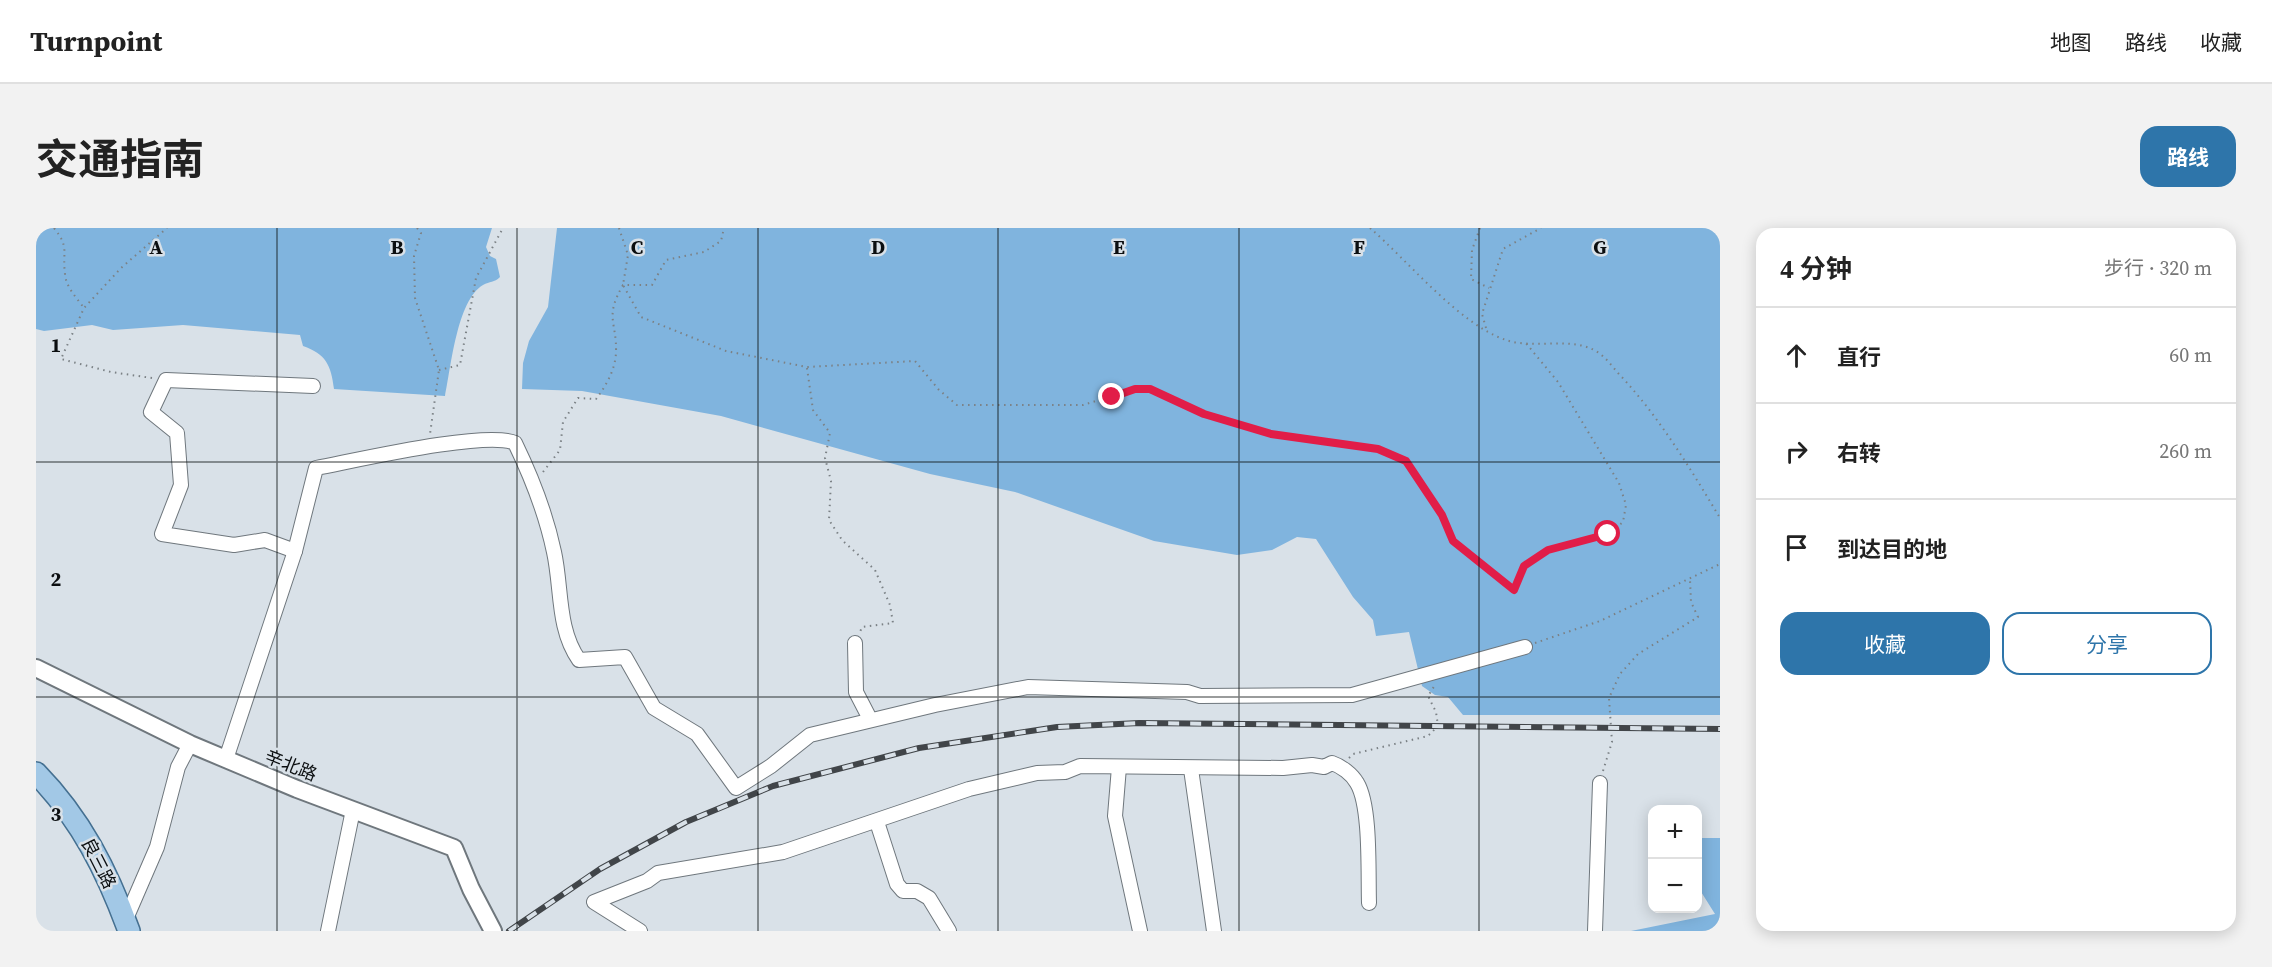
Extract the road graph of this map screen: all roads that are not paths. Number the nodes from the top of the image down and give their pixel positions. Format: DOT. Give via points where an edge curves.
graph roads {
  1 [pos="313,386"];
  2 [pos="295,551"];
  3 [pos="855,642"];
  4 [pos="1525,647"];
  5 [pos="36,668"];
  6 [pos="870,719"];
  7 [pos="190,744"];
  8 [pos="226,759"];
  9 [pos="1119,767"];
  10 [pos="1191,769"];
  11 [pos="36,773"];
  12 [pos="1600,783"];
  13 [pos="353,810"];
  14 [pos="877,822"];
  15 [pos="1369,903"];
  16 [pos="127,926"];
  17 [pos="328,931"];
  18 [pos="493,931"];
  19 [pos="639,931"];
  20 [pos="949,931"];
  21 [pos="1140,931"];
  22 [pos="1214,931"];
  23 [pos="1594,931"];
  1 -- 2 [label="street" via="166,380 150,412 177,433 181,484 162,534 234,544 266,540"];
  2 -- 6 [label="street" via="316,468 428,447 507,439 515,443 537,492 555,553 563,622 571,648 579,660 626,657 654,708 697,734 736,788 810,735"];
  2 -- 8 [label="street"];
  3 -- 6 [label="street" via="856,692"];
  4 -- 6 [label="street" via="1352,695 1200,696 1187,692 1028,687"];
  5 -- 7 [label="street, 辛北路"];
  7 -- 8 [label="street, 辛北路"];
  7 -- 16 [label="street" via="178,767 157,847"];
  8 -- 13 [label="street, 辛北路"];
  9 -- 10 [label="street"];
  9 -- 14 [label="street" via="1080,766 1065,772 1037,773 969,789"];
  9 -- 21 [label="street" via="1115,816"];
  10 -- 15 [label="street" via="1324,767 1332,763 1340,766 1357,782 1364,801"];
  10 -- 22 [label="street"];
  11 -- 16 [label="main road, 良三路" via="66,806 89,841 110,880"];
  12 -- 23 [label="street"];
  13 -- 17 [label="street"];
  13 -- 18 [label="street, 辛北路" via="454,848"];
  14 -- 19 [label="street" via="783,852 658,873 594,902"];
  14 -- 20 [label="street" via="897,884 903,891 917,891 929,898"];
}
